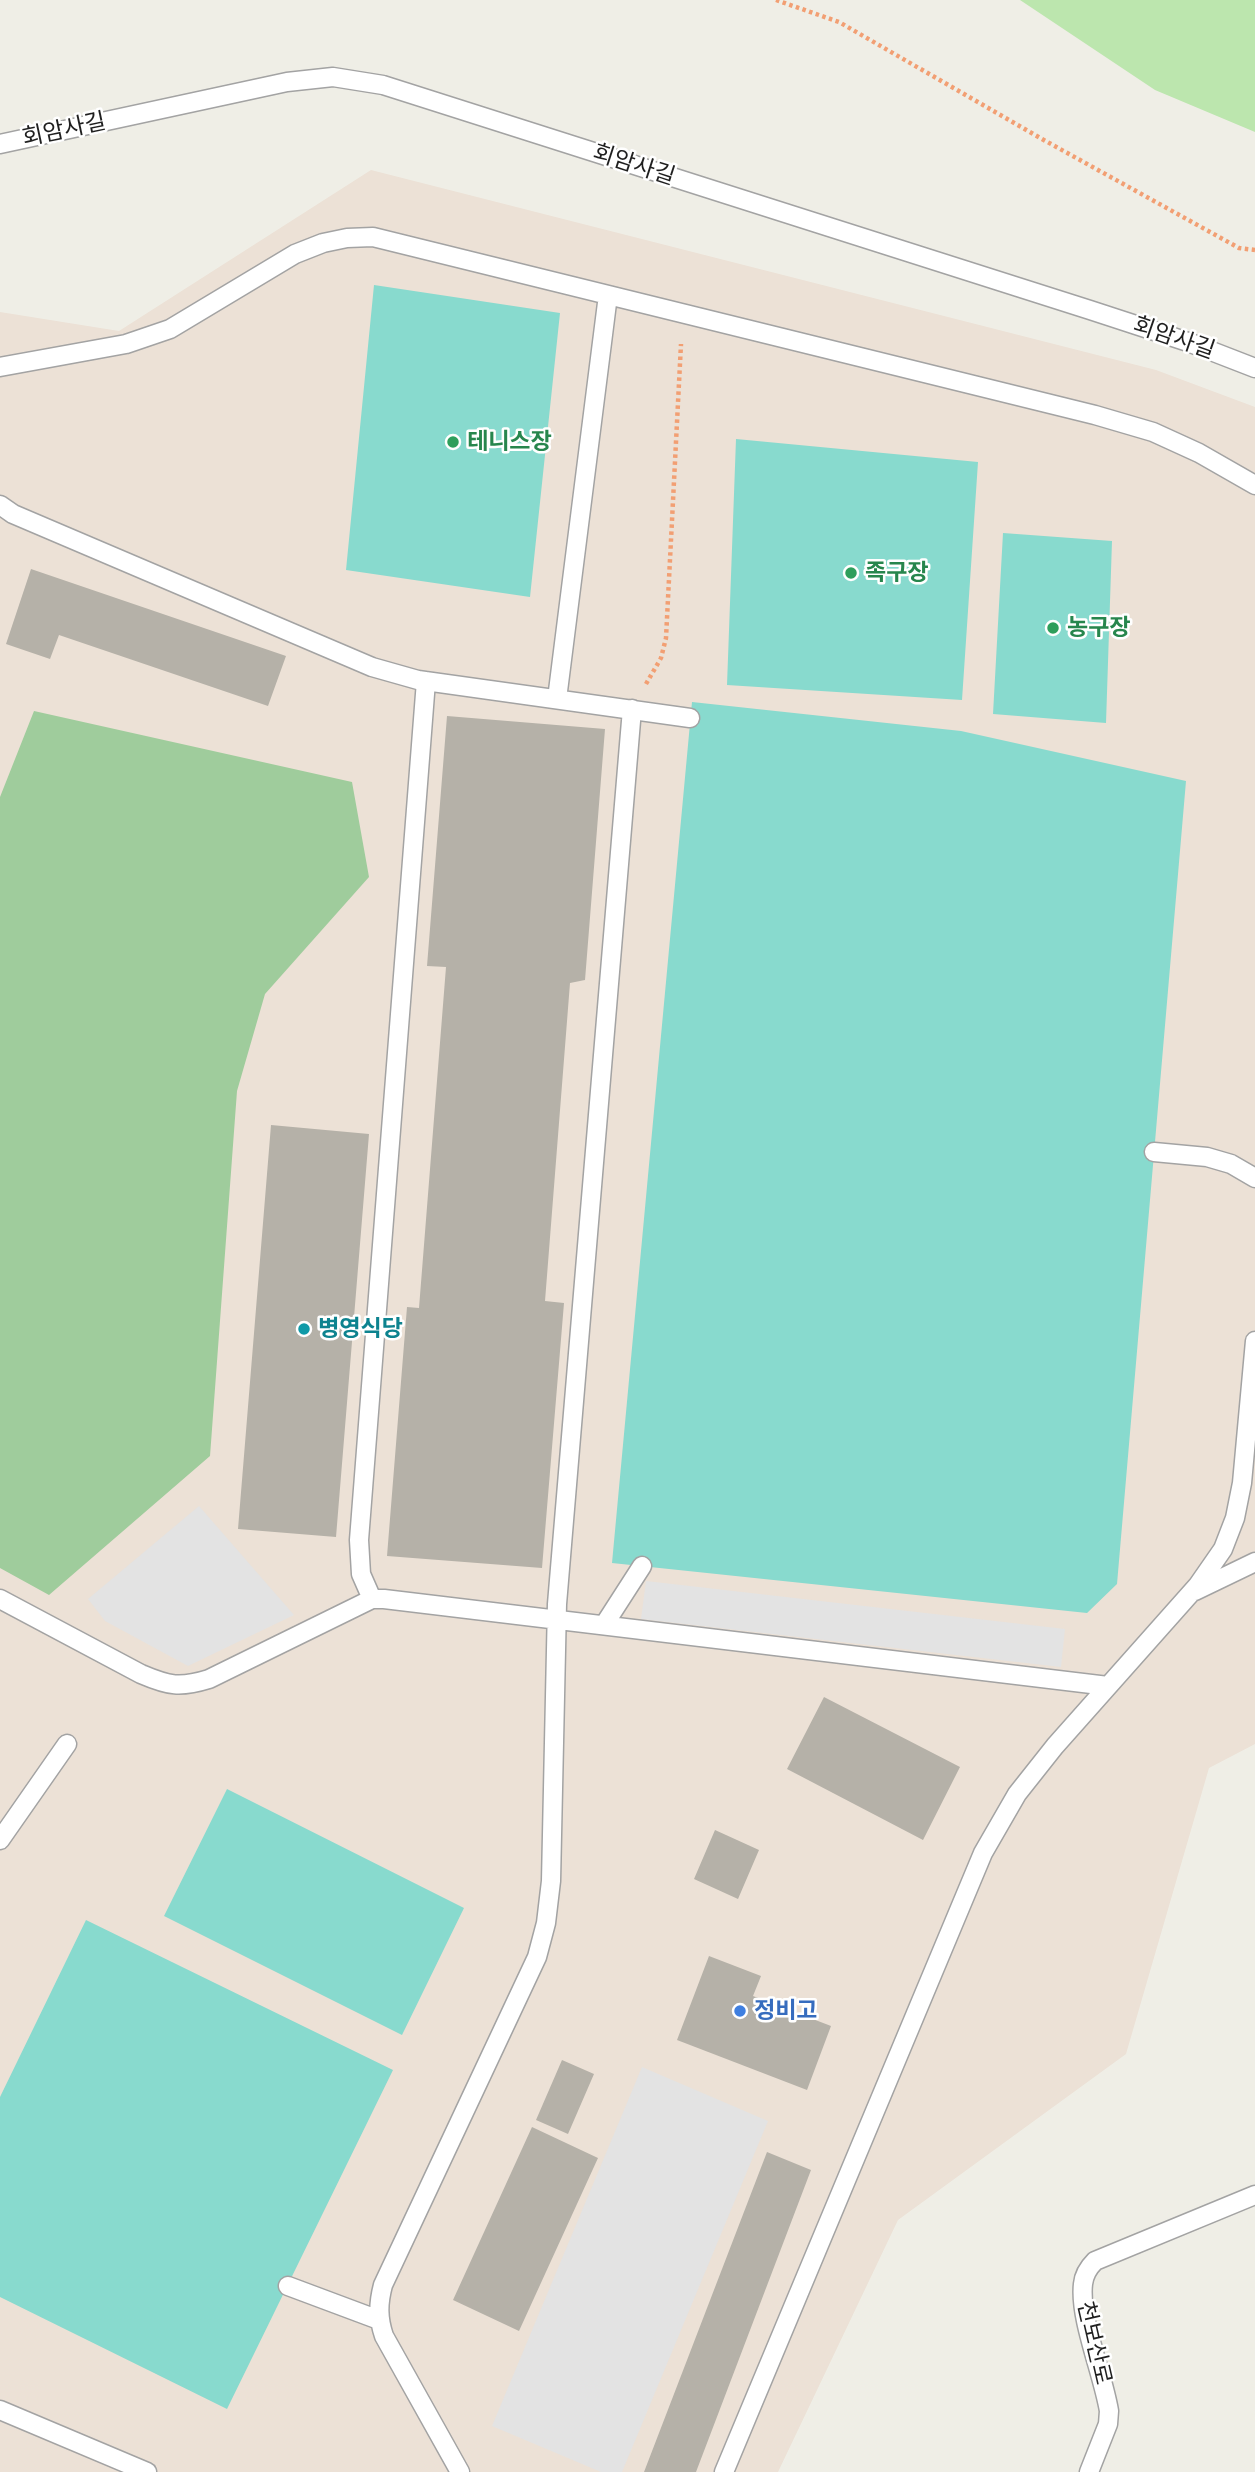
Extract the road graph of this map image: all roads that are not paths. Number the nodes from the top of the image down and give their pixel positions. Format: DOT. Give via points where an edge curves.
graph roads {
  1 [pos="0,144"];
  2 [pos="608,295"];
  3 [pos="0,367"];
  4 [pos="1255,368"];
  5 [pos="1255,485"];
  6 [pos="0,505"];
  7 [pos="426,681"];
  8 [pos="557,699"];
  9 [pos="632,709"];
  10 [pos="690,718"];
  11 [pos="1154,1152"];
  12 [pos="1255,1178"];
  13 [pos="1255,1341"];
  14 [pos="1255,1562"];
  15 [pos="642,1566"];
  16 [pos="1189,1594"];
  17 [pos="0,1599"];
  18 [pos="372,1600"];
  19 [pos="557,1619"];
  20 [pos="604,1625"];
  21 [pos="1108,1686"];
  22 [pos="67,1744"];
  23 [pos="0,1840"];
  24 [pos="1255,2196"];
  25 [pos="288,2286"];
  26 [pos="379,2320"];
  27 [pos="0,2410"];
  28 [pos="147,2472"];
  29 [pos="460,2472"];
  30 [pos="724,2472"];
  31 [pos="1088,2472"];
  1 -- 4 [label="lane, 회암사길" via="287,82 333,77 383,85 1090,310"];
  2 -- 3 [label="lane" via="373,237 347,238 295,254 170,329 126,344"];
  2 -- 5 [label="lane" via="1153,432"];
  2 -- 8 [label="lane"];
  6 -- 7 [label="lane" via="372,667"];
  7 -- 8 [label="lane"];
  7 -- 18 [label="lane" via="359,1540 361,1574"];
  8 -- 9 [label="lane"];
  9 -- 10 [label="lane"];
  9 -- 19 [label="lane"];
  11 -- 12 [label="lane" via="1207,1157"];
  13 -- 16 [label="lane" via="1235,1518 1223,1549"];
  14 -- 16 [label="lane"];
  15 -- 20 [label="lane"];
  16 -- 21 [label="lane"];
  17 -- 18 [label="lane" via="141,1674 184,1687"];
  18 -- 19 [label="lane"];
  19 -- 20 [label="lane"];
  19 -- 26 [label="lane" via="551,1881 537,1958 383,2285"];
  20 -- 21 [label="lane"];
  21 -- 30 [label="lane" via="1017,1794 984,1853"];
  22 -- 23 [label="lane"];
  24 -- 31 [label="lane, 천보산로" via="1088,2268 1082,2300 1109,2411"];
  25 -- 26 [label="lane"];
  26 -- 29 [label="lane"];
  27 -- 28 [label="lane"];
}
